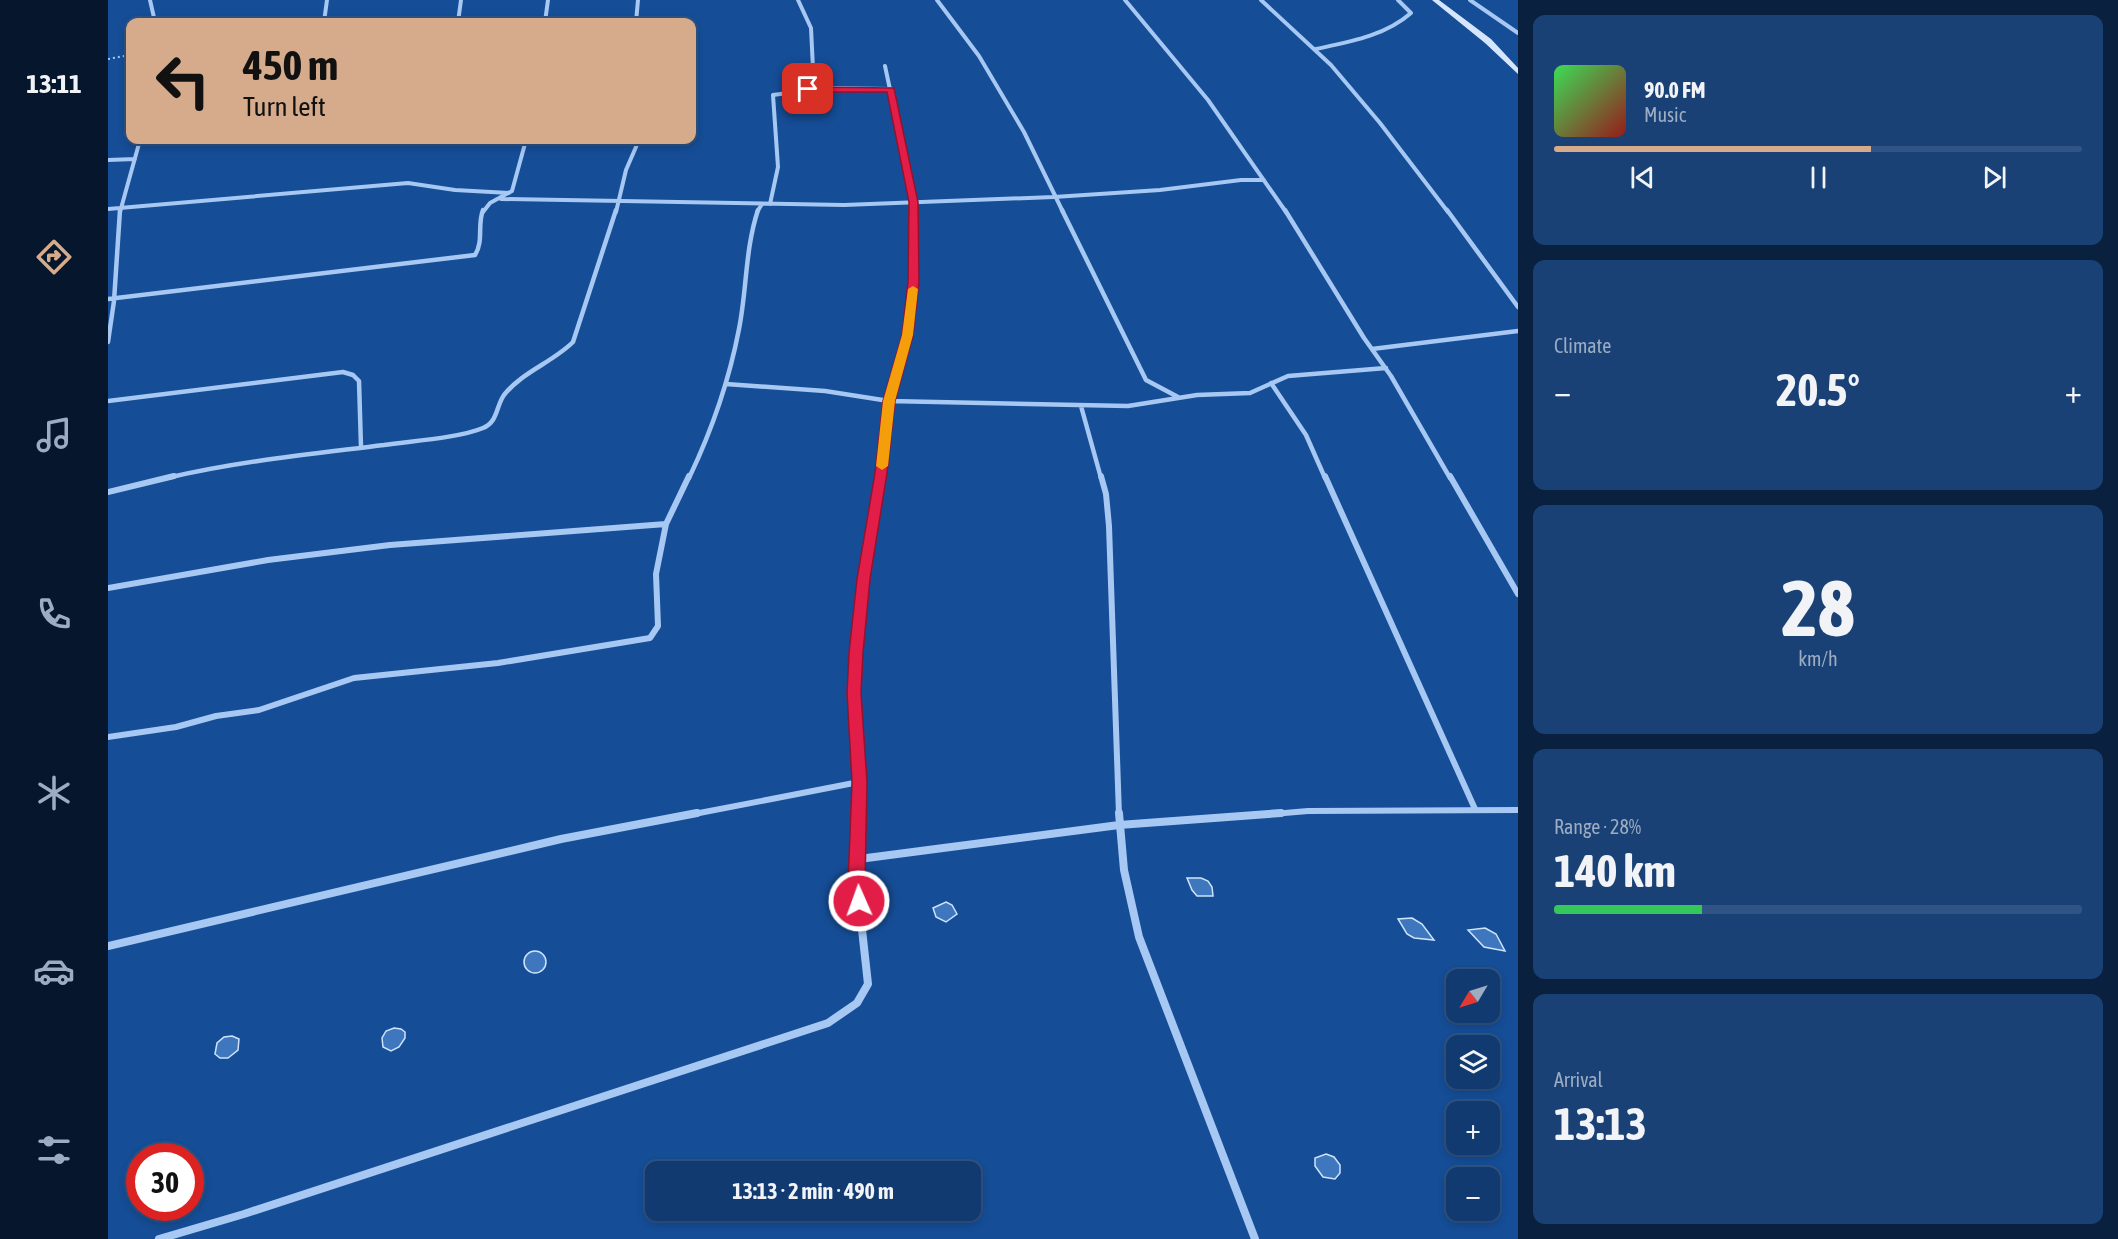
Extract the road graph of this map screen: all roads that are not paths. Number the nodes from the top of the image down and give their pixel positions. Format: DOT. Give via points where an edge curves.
graph roads {
  1 [pos="150,0"];
  2 [pos="327,0"];
  3 [pos="461,0"];
  4 [pos="548,0"];
  5 [pos="638,0"];
  6 [pos="798,0"];
  7 [pos="937,0"];
  8 [pos="1125,0"];
  9 [pos="1261,0"];
  10 [pos="1398,0"];
  11 [pos="1436,0"];
  12 [pos="1470,0"];
  13 [pos="154,18"];
  14 [pos="325,18"];
  15 [pos="459,18"];
  16 [pos="546,18"];
  17 [pos="636,18"];
  18 [pos="1518,33"];
  19 [pos="1316,49"];
  20 [pos="885,66"];
  21 [pos="1518,72"];
  22 [pos="814,89"];
  23 [pos="891,89"];
  24 [pos="139,144"];
  25 [pos="525,144"];
  26 [pos="637,144"];
  27 [pos="135,159"];
  28 [pos="108,160"];
  29 [pos="1264,180"];
  30 [pos="509,193"];
  31 [pos="1054,197"];
  32 [pos="501,199"];
  33 [pos="619,202"];
  34 [pos="914,202"];
  35 [pos="762,204"];
  36 [pos="770,204"];
  37 [pos="120,208"];
  38 [pos="108,209"];
  39 [pos="111,298"];
  40 [pos="1518,307"];
  41 [pos="1518,331"];
  42 [pos="108,342"];
  43 [pos="1372,349"];
  44 [pos="1386,368"];
  45 [pos="1271,383"];
  46 [pos="726,384"];
  47 [pos="1178,398"];
  48 [pos="108,401"];
  49 [pos="889,401"];
  50 [pos="1081,406"];
  51 [pos="361,447"];
  52 [pos="108,492"];
  53 [pos="666,524"];
  54 [pos="108,588"];
  55 [pos="1518,594"];
  56 [pos="108,737"];
  57 [pos="859,782"];
  58 [pos="1475,809"];
  59 [pos="1518,810"];
  60 [pos="1119,825"];
  61 [pos="859,860"];
  62 [pos="108,946"];
  63 [pos="159,1239"];
  64 [pos="1255,1239"];
  1 -- 13 [label="street"];
  2 -- 14 [label="street"];
  3 -- 15 [label="street"];
  4 -- 16 [label="street"];
  5 -- 17 [label="street"];
  6 -- 22 [label="street" via="811,28"];
  7 -- 31 [label="street" via="979,56 1024,132"];
  8 -- 29 [label="street" via="1208,100"];
  9 -- 19 [label="street"];
  10 -- 19 [label="street" via="1411,13 1401,22 1358,39"];
  11 -- 21 [label="street" via="1488,41"];
  12 -- 18 [label="street"];
  19 -- 40 [label="street" via="1377,119"];
  20 -- 23 [label="street"];
  22 -- 23 [label="street"];
  22 -- 36 [label="street" via="774,95 778,140 775,189"];
  23 -- 34 [label="street"];
  24 -- 27 [label="street"];
  25 -- 30 [label="street"];
  26 -- 33 [label="street" via="620,185"];
  27 -- 28 [label="street"];
  27 -- 37 [label="street"];
  29 -- 31 [label="street"];
  29 -- 43 [label="street"];
  30 -- 32 [label="street"];
  30 -- 37 [label="street" via="408,183"];
  31 -- 34 [label="street"];
  31 -- 47 [label="street" via="1146,380"];
  32 -- 33 [label="street"];
  32 -- 39 [label="street" via="489,204 482,213 480,244 475,255"];
  33 -- 35 [label="street"];
  33 -- 51 [label="street" via="573,342 504,395 493,421 483,428 438,438"];
  34 -- 36 [label="street"];
  34 -- 49 [label="street" via="914,281 908,335"];
  35 -- 36 [label="street"];
  35 -- 46 [label="street" via="749,238 739,328"];
  37 -- 38 [label="street"];
  37 -- 39 [label="street"];
  39 -- 42 [label="street"];
  41 -- 43 [label="street"];
  43 -- 44 [label="street"];
  44 -- 45 [label="street" via="1288,376"];
  44 -- 55 [label="street"];
  45 -- 47 [label="street" via="1250,393"];
  45 -- 58 [label="street" via="1306,435"];
  46 -- 49 [label="street" via="825,391"];
  46 -- 53 [label="street" via="706,443"];
  47 -- 50 [label="street" via="1128,406"];
  48 -- 51 [label="street" via="343,372 359,381"];
  49 -- 50 [label="street"];
  49 -- 57 [label="street" via="856,653"];
  50 -- 60 [label="street" via="1106,494 1109,526"];
  51 -- 52 [label="street" via="214,467"];
  53 -- 54 [label="street" via="390,544"];
  53 -- 56 [label="street" via="656,574 658,626 650,638 498,663 354,678 259,710"];
  57 -- 61 [label="street"];
  57 -- 62 [label="street" via="561,839"];
  58 -- 59 [label="street"];
  58 -- 60 [label="street" via="1308,811"];
  60 -- 61 [label="street"];
  60 -- 64 [label="street" via="1124,870 1140,937"];
  61 -- 63 [label="street" via="856,884 868,984 855,1007 828,1023"];
}
